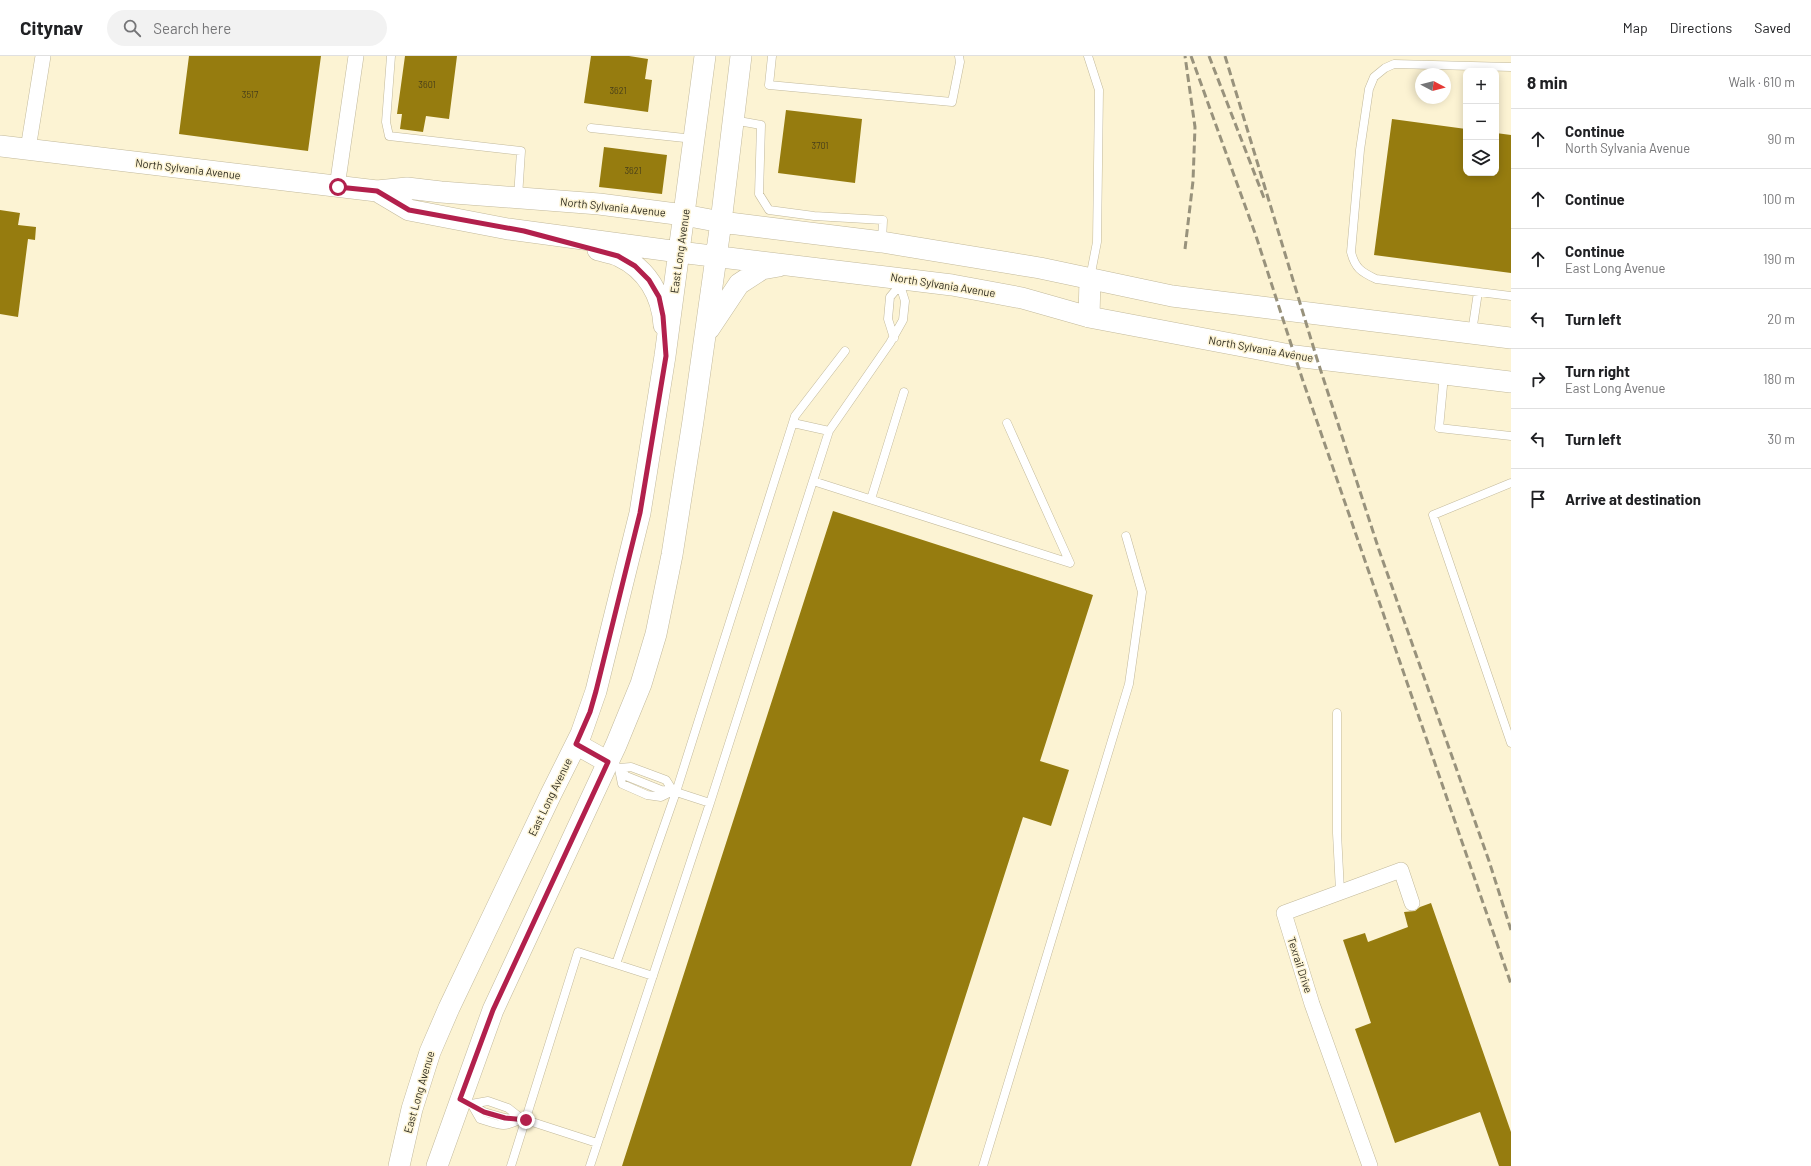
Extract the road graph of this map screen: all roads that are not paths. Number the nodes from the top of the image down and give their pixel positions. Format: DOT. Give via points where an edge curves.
graph roads {
  1 [pos="43,56"];
  2 [pos="356,56"];
  3 [pos="391,56"];
  4 [pos="705,56"];
  5 [pos="741,56"];
  6 [pos="772,56"];
  7 [pos="959,56"];
  8 [pos="1088,56"];
  9 [pos="1511,67"];
  10 [pos="733,120"];
  11 [pos="591,128"];
  12 [pos="694,139"];
  13 [pos="0,146"];
  14 [pos="28,150"];
  15 [pos="338,187"];
  16 [pos="377,191"];
  17 [pos="515,198"];
  18 [pos="684,215"];
  19 [pos="721,222"];
  20 [pos="516,230"];
  21 [pos="882,242"];
  22 [pos="679,252"];
  23 [pos="716,256"];
  24 [pos="788,264"];
  25 [pos="1090,279"];
  26 [pos="901,282"];
  27 [pos="1478,292"];
  28 [pos="1511,296"];
  29 [pos="1089,317"];
  30 [pos="1472,334"];
  31 [pos="705,336"];
  32 [pos="894,338"];
  33 [pos="1511,338"];
  34 [pos="845,351"];
  35 [pos="666,356"];
  36 [pos="1444,374"];
  37 [pos="1511,382"];
  38 [pos="904,392"];
  39 [pos="1007,423"];
  40 [pos="793,424"];
  41 [pos="829,431"];
  42 [pos="1511,436"];
  43 [pos="813,481"];
  44 [pos="1511,483"];
  45 [pos="871,499"];
  46 [pos="1126,536"];
  47 [pos="1337,713"];
  48 [pos="1511,743"];
  49 [pos="576,744"];
  50 [pos="614,765"];
  51 [pos="675,791"];
  52 [pos="710,803"];
  53 [pos="1340,891"];
  54 [pos="1412,903"];
  55 [pos="616,964"];
  56 [pos="653,976"];
  57 [pos="466,1101"];
  58 [pos="524,1119"];
  59 [pos="597,1143"];
  60 [pos="399,1166"];
  61 [pos="437,1166"];
  62 [pos="510,1166"];
  63 [pos="590,1166"];
  64 [pos="983,1166"];
  65 [pos="1370,1166"];
  1 -- 14 [label="street"];
  2 -- 15 [label="street"];
  3 -- 17 [label="lane" via="386,122 390,136 521,151"];
  4 -- 12 [label="main road, East Long Avenue"];
  5 -- 10 [label="main road"];
  6 -- 7 [label="lane" via="769,85 952,102"];
  8 -- 25 [label="lane" via="1099,90 1097,242"];
  9 -- 27 [label="lane" via="1394,64 1385,68 1374,77 1369,89 1360,150 1351,252 1354,263 1376,279"];
  10 -- 19 [label="main road"];
  10 -- 21 [label="lane" via="761,125 759,194 769,210 814,216 883,220"];
  11 -- 12 [label="lane"];
  12 -- 18 [label="main road, East Long Avenue"];
  13 -- 14 [label="main road, North Sylvania Avenue"];
  14 -- 15 [label="main road, North Sylvania Avenue"];
  15 -- 16 [label="main road, North Sylvania Avenue"];
  16 -- 17 [label="main road, North Sylvania Avenue" via="407,188"];
  16 -- 20 [label="main road, North Sylvania Avenue" via="409,210"];
  17 -- 18 [label="main road, North Sylvania Avenue" via="599,204"];
  17 -- 20 [label="main road"];
  18 -- 19 [label="main road, North Sylvania Avenue"];
  18 -- 22 [label="main road, East Long Avenue"];
  19 -- 21 [label="main road, North Sylvania Avenue"];
  19 -- 23 [label="main road"];
  20 -- 22 [label="main road, North Sylvania Avenue"];
  20 -- 35 [label="main road" via="618,256 635,266 649,280 659,297"];
  21 -- 25 [label="main road, North Sylvania Avenue" via="1040,268"];
  22 -- 23 [label="main road, North Sylvania Avenue"];
  22 -- 35 [label="main road, East Long Avenue"];
  23 -- 24 [label="main road, North Sylvania Avenue"];
  23 -- 31 [label="main road"];
  24 -- 26 [label="main road, North Sylvania Avenue"];
  24 -- 31 [label="main road" via="762,269 739,284"];
  25 -- 29 [label="main road"];
  25 -- 30 [label="main road, North Sylvania Avenue" via="1172,296"];
  26 -- 29 [label="main road, North Sylvania Avenue" via="952,285 1022,298"];
  26 -- 32 [label="lane" via="906,301 903,320"];
  26 -- 32 [label="lane" via="890,297 888,319"];
  27 -- 28 [label="lane"];
  27 -- 30 [label="lane"];
  29 -- 36 [label="main road, North Sylvania Avenue" via="1295,356"];
  30 -- 33 [label="main road, North Sylvania Avenue"];
  31 -- 50 [label="main road" via="673,547 656,634"];
  32 -- 41 [label="lane"];
  34 -- 40 [label="lane" via="795,416"];
  35 -- 49 [label="main road, East Long Avenue" via="640,513 596,691"];
  36 -- 37 [label="main road, North Sylvania Avenue"];
  36 -- 42 [label="lane" via="1439,428"];
  38 -- 45 [label="lane"];
  39 -- 45 [label="lane" via="1070,563"];
  40 -- 41 [label="lane"];
  40 -- 51 [label="lane"];
  41 -- 43 [label="lane"];
  43 -- 45 [label="lane"];
  43 -- 52 [label="lane"];
  44 -- 48 [label="lane" via="1433,515"];
  46 -- 64 [label="lane" via="1142,592 1130,684"];
  47 -- 53 [label="lane" via="1337,833"];
  49 -- 50 [label="main road"];
  49 -- 60 [label="main road, East Long Avenue" via="459,986 430,1052 412,1108"];
  50 -- 51 [label="lane" via="626,776 661,790"];
  50 -- 57 [label="main road" via="493,1010"];
  51 -- 52 [label="lane"];
  51 -- 55 [label="lane"];
  52 -- 56 [label="lane"];
  53 -- 54 [label="street, Texrail Drive" via="1401,870"];
  53 -- 65 [label="street, Texrail Drive" via="1284,913 1312,1004"];
  55 -- 56 [label="lane"];
  55 -- 58 [label="lane" via="578,952"];
  56 -- 59 [label="lane"];
  57 -- 58 [label="lane" via="484,1112 505,1118"];
  57 -- 61 [label="main road"];
  58 -- 59 [label="lane"];
  58 -- 62 [label="lane"];
  59 -- 63 [label="lane"];
}
